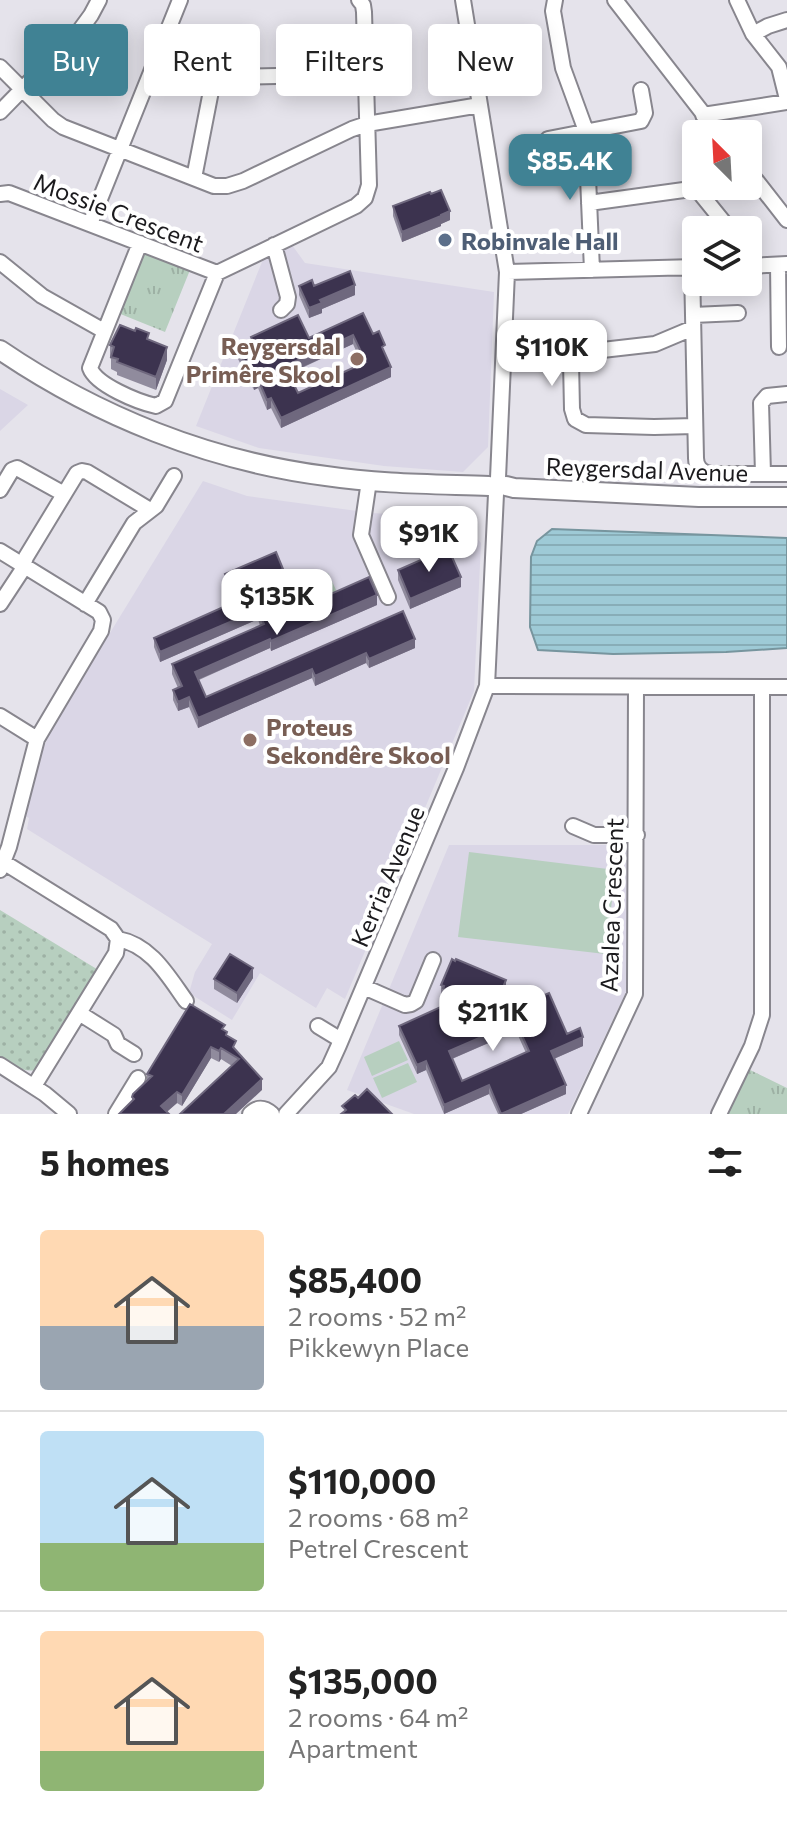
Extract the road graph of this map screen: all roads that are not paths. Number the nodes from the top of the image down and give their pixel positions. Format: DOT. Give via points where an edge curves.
graph roads {
  1 [pos="99,0"];
  2 [pos="180,0"];
  3 [pos="359,0"];
  4 [pos="463,0"];
  5 [pos="615,0"];
  6 [pos="737,0"];
  7 [pos="553,1"];
  8 [pos="787,20"];
  9 [pos="364,24"];
  10 [pos="753,34"];
  11 [pos="0,67"];
  12 [pos="276,76"];
  13 [pos="23,89"];
  14 [pos="641,90"];
  15 [pos="366,96"];
  16 [pos="787,101"];
  17 [pos="480,105"];
  18 [pos="0,112"];
  19 [pos="703,115"];
  20 [pos="707,120"];
  21 [pos="367,124"];
  22 [pos="586,131"];
  23 [pos="548,139"];
  24 [pos="120,150"];
  25 [pos="194,178"];
  26 [pos="762,188"];
  27 [pos="1,190"];
  28 [pos="589,203"];
  29 [pos="719,216"];
  30 [pos="787,220"];
  31 [pos="90,224"];
  32 [pos="140,243"];
  33 [pos="274,245"];
  34 [pos="0,262"];
  35 [pos="782,265"];
  36 [pos="762,266"];
  37 [pos="682,267"];
  38 [pos="592,270"];
  39 [pos="507,272"];
  40 [pos="217,273"];
  41 [pos="693,296"];
  42 [pos="281,310"];
  43 [pos="738,313"];
  44 [pos="693,322"];
  45 [pos="104,331"];
  46 [pos="779,347"];
  47 [pos="0,350"];
  48 [pos="787,394"];
  49 [pos="695,426"];
  50 [pos="763,474"];
  51 [pos="787,474"];
  52 [pos="174,476"];
  53 [pos="369,481"];
  54 [pos="497,486"];
  55 [pos="0,490"];
  56 [pos="64,494"];
  57 [pos="787,497"];
  58 [pos="150,510"];
  59 [pos="0,551"];
  60 [pos="23,565"];
  61 [pos="388,597"];
  62 [pos="0,604"];
  63 [pos="85,604"];
  64 [pos="487,686"];
  65 [pos="636,687"];
  66 [pos="762,687"];
  67 [pos="787,687"];
  68 [pos="0,716"];
  69 [pos="37,739"];
  70 [pos="573,826"];
  71 [pos="637,835"];
  72 [pos="1,864"];
  73 [pos="118,939"];
  74 [pos="433,960"];
  75 [pos="364,987"];
  76 [pos="186,1001"];
  77 [pos="79,1013"];
  78 [pos="318,1026"];
  79 [pos="341,1040"];
  80 [pos="134,1054"];
  81 [pos="0,1065"];
  82 [pos="138,1078"];
  83 [pos="34,1086"];
  84 [pos="293,1112"];
  85 [pos="69,1114"];
  86 [pos="116,1114"];
  87 [pos="250,1114"];
  88 [pos="272,1114"];
  89 [pos="579,1114"];
  90 [pos="719,1114"];
  1 -- 13 [label="street" via="80,30"];
  2 -- 24 [label="street"];
  3 -- 9 [label="street"];
  4 -- 17 [label="street, Kerria Avenue"];
  5 -- 19 [label="street"];
  6 -- 10 [label="street"];
  7 -- 22 [label="street" via="563,68"];
  8 -- 10 [label="street"];
  10 -- 16 [label="street" via="779,67"];
  11 -- 13 [label="street"];
  12 -- 25 [label="street" via="218,81 211,91"];
  13 -- 18 [label="street"];
  13 -- 24 [label="street" via="58,124"];
  14 -- 22 [label="street" via="643,120"];
  15 -- 21 [label="street"];
  16 -- 19 [label="street"];
  17 -- 21 [label="street"];
  17 -- 39 [label="street, Kerria Avenue" via="489,197"];
  19 -- 20 [label="street"];
  21 -- 25 [label="street" via="231,186"];
  21 -- 33 [label="street, Mossie Crescent" via="365,198"];
  22 -- 23 [label="street"];
  22 -- 28 [label="street"];
  24 -- 25 [label="street"];
  24 -- 31 [label="street"];
  26 -- 30 [label="street"];
  27 -- 31 [label="street, Mossie Crescent"];
  28 -- 29 [label="street" via="691,189"];
  28 -- 38 [label="street"];
  31 -- 32 [label="street, Mossie Crescent"];
  32 -- 40 [label="street, Mossie Crescent"];
  32 -- 45 [label="street"];
  33 -- 40 [label="street, Mossie Crescent"];
  33 -- 42 [label="street" via="288,297"];
  34 -- 45 [label="street" via="42,296"];
  35 -- 36 [label="street"];
  35 -- 46 [label="street"];
  37 -- 38 [label="street"];
  38 -- 39 [label="street"];
  39 -- 54 [label="street, Kerria Avenue"];
  40 -- 45 [label="street" via="162,403 131,398 93,375 90,368"];
  41 -- 44 [label="street"];
  43 -- 44 [label="street"];
  44 -- 49 [label="street"];
  44 -- 49 [label="street" via="655,344 576,353 571,362 572,409 575,419 586,425"];
  47 -- 53 [label="main road, Reygersdal Avenue" via="84,400 183,442 268,467"];
  48 -- 50 [label="street" via="767,396 761,403"];
  49 -- 50 [label="street" via="696,462 704,472"];
  50 -- 51 [label="street"];
  52 -- 58 [label="street"];
  53 -- 54 [label="main road, Reygersdal Avenue"];
  53 -- 61 [label="street" via="361,535"];
  54 -- 57 [label="main road, Reygersdal Avenue"];
  54 -- 64 [label="street, Kerria Avenue"];
  55 -- 56 [label="street" via="17,468"];
  56 -- 58 [label="street" via="84,471"];
  56 -- 60 [label="street"];
  58 -- 63 [label="street" via="134,523"];
  59 -- 60 [label="street"];
  60 -- 62 [label="street"];
  60 -- 63 [label="street"];
  63 -- 69 [label="street" via="99,612 103,627"];
  64 -- 65 [label="street"];
  64 -- 75 [label="street, Kerria Avenue"];
  65 -- 66 [label="street"];
  65 -- 71 [label="street, Azalea Crescent"];
  66 -- 67 [label="street"];
  66 -- 90 [label="street" via="762,1015"];
  68 -- 69 [label="street"];
  69 -- 72 [label="street"];
  70 -- 71 [label="street" via="594,835"];
  71 -- 89 [label="street, Azalea Crescent" via="635,994"];
  72 -- 73 [label="street" via="111,929"];
  73 -- 76 [label="street" via="131,941 152,956"];
  73 -- 77 [label="street" via="116,953"];
  74 -- 75 [label="street" via="411,1004"];
  75 -- 79 [label="street, Kerria Avenue"];
  77 -- 80 [label="street"];
  77 -- 83 [label="street"];
  78 -- 79 [label="street"];
  79 -- 84 [label="street, Kerria Avenue" via="329,1067"];
  81 -- 83 [label="street"];
  82 -- 86 [label="street"];
  83 -- 85 [label="street"];
  87 -- 88 [label="street" via="261,1108"];
}
